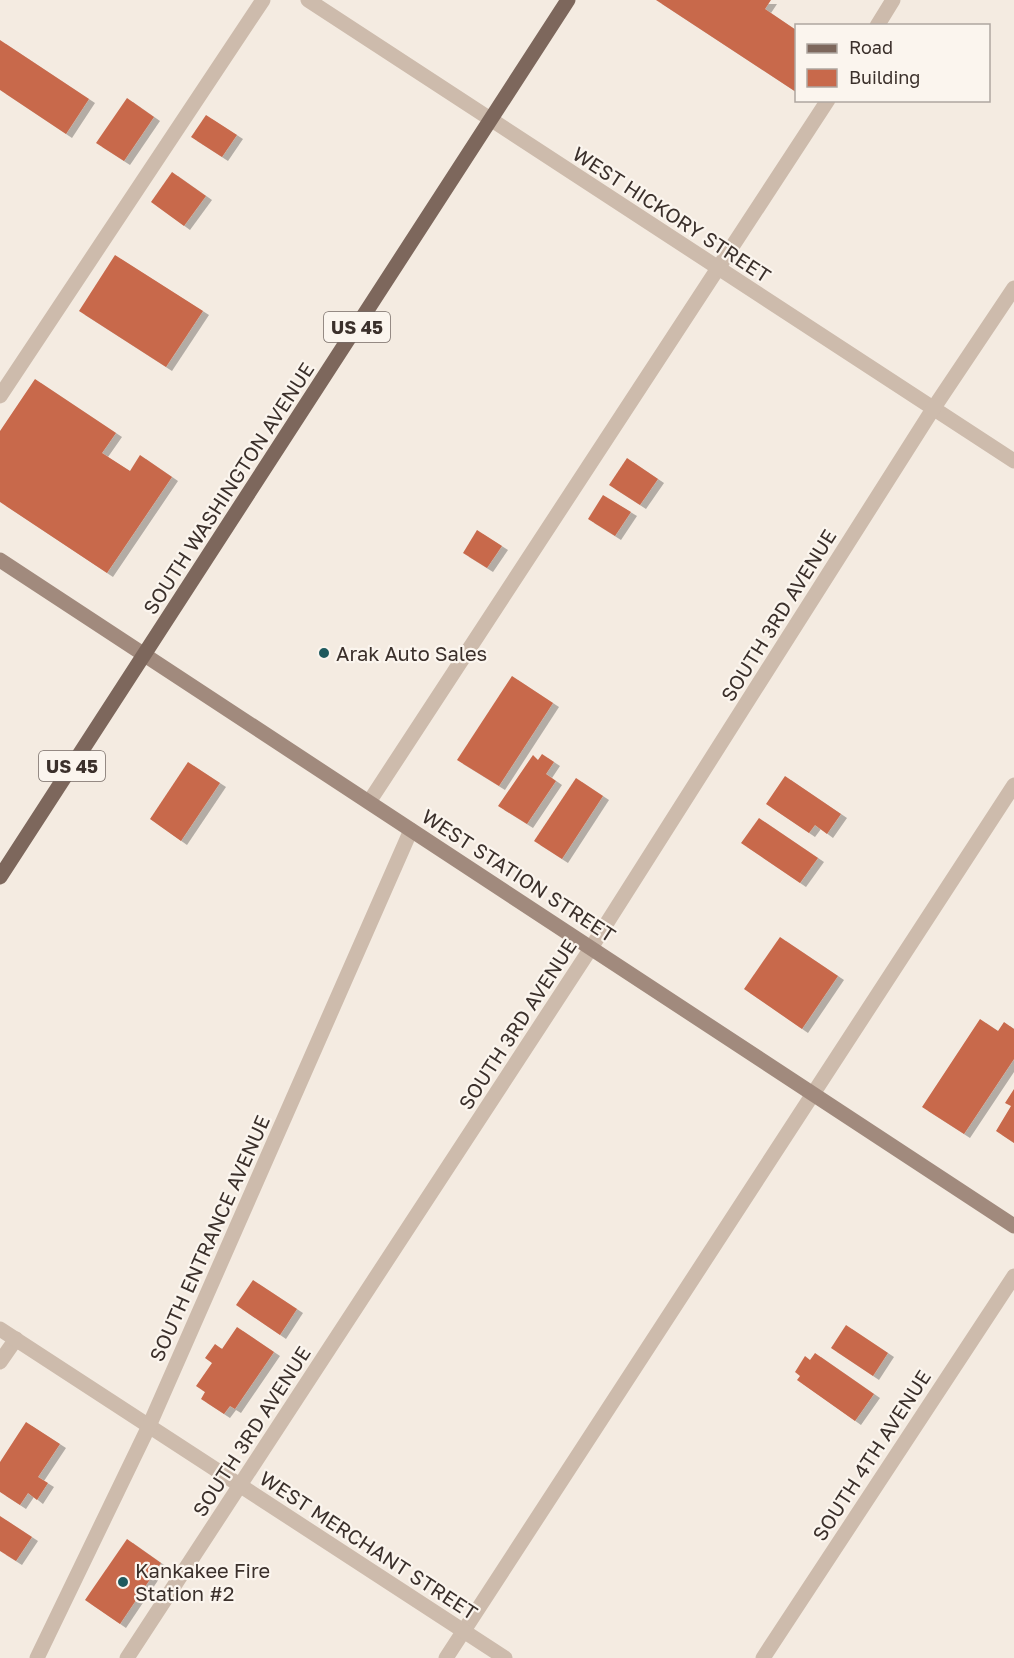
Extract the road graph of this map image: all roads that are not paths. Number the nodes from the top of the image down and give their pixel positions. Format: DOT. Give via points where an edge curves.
graph roads {
  1 [pos="263,0"];
  2 [pos="308,0"];
  3 [pos="568,0"];
  4 [pos="893,0"];
  5 [pos="878,24"];
  6 [pos="827,102"];
  7 [pos="490,121"];
  8 [pos="717,269"];
  9 [pos="1014,288"];
  10 [pos="0,396"];
  11 [pos="933,409"];
  12 [pos="1014,462"];
  13 [pos="0,560"];
  14 [pos="144,654"];
  15 [pos="1014,785"];
  16 [pos="369,802"];
  17 [pos="411,830"];
  18 [pos="0,876"];
  19 [pos="591,948"];
  20 [pos="813,1094"];
  21 [pos="1014,1226"];
  22 [pos="1014,1276"];
  23 [pos="0,1329"];
  24 [pos="16,1339"];
  25 [pos="0,1362"];
  26 [pos="149,1426"];
  27 [pos="241,1486"];
  28 [pos="464,1631"];
  29 [pos="37,1658"];
  30 [pos="127,1658"];
  31 [pos="446,1658"];
  32 [pos="505,1658"];
  33 [pos="763,1658"];
  1 -- 10 [label="street"];
  2 -- 7 [label="street, WEST HICKORY STREET"];
  3 -- 7 [label="main road, SOUTH WASHINGTON AVENUE / US 45"];
  4 -- 5 [label="street"];
  6 -- 8 [label="street"];
  7 -- 8 [label="street, WEST HICKORY STREET"];
  7 -- 14 [label="main road, SOUTH WASHINGTON AVENUE / US 45"];
  8 -- 11 [label="street, WEST HICKORY STREET"];
  8 -- 16 [label="street"];
  9 -- 11 [label="street, SOUTH 3RD AVENUE"];
  11 -- 12 [label="street, WEST HICKORY STREET"];
  11 -- 19 [label="street, SOUTH 3RD AVENUE"];
  13 -- 14 [label="main road, WEST STATION STREET"];
  14 -- 16 [label="main road, WEST STATION STREET"];
  14 -- 18 [label="main road, SOUTH WASHINGTON AVENUE / US 45"];
  15 -- 20 [label="street"];
  16 -- 17 [label="main road, WEST STATION STREET"];
  17 -- 19 [label="main road, WEST STATION STREET"];
  17 -- 26 [label="street, SOUTH ENTRANCE AVENUE"];
  19 -- 20 [label="main road, WEST STATION STREET"];
  19 -- 27 [label="street, SOUTH 3RD AVENUE"];
  20 -- 21 [label="main road, WEST STATION STREET"];
  20 -- 28 [label="street"];
  22 -- 33 [label="street, SOUTH 4TH AVENUE"];
  23 -- 24 [label="street, WEST MERCHANT STREET"];
  24 -- 25 [label="street"];
  24 -- 26 [label="street, WEST MERCHANT STREET"];
  26 -- 27 [label="street, WEST MERCHANT STREET"];
  26 -- 29 [label="street, SOUTH ENTRANCE AVENUE"];
  27 -- 28 [label="street, WEST MERCHANT STREET"];
  27 -- 30 [label="street, SOUTH 3RD AVENUE"];
  28 -- 31 [label="street"];
  28 -- 32 [label="street, WEST MERCHANT STREET"];
}
